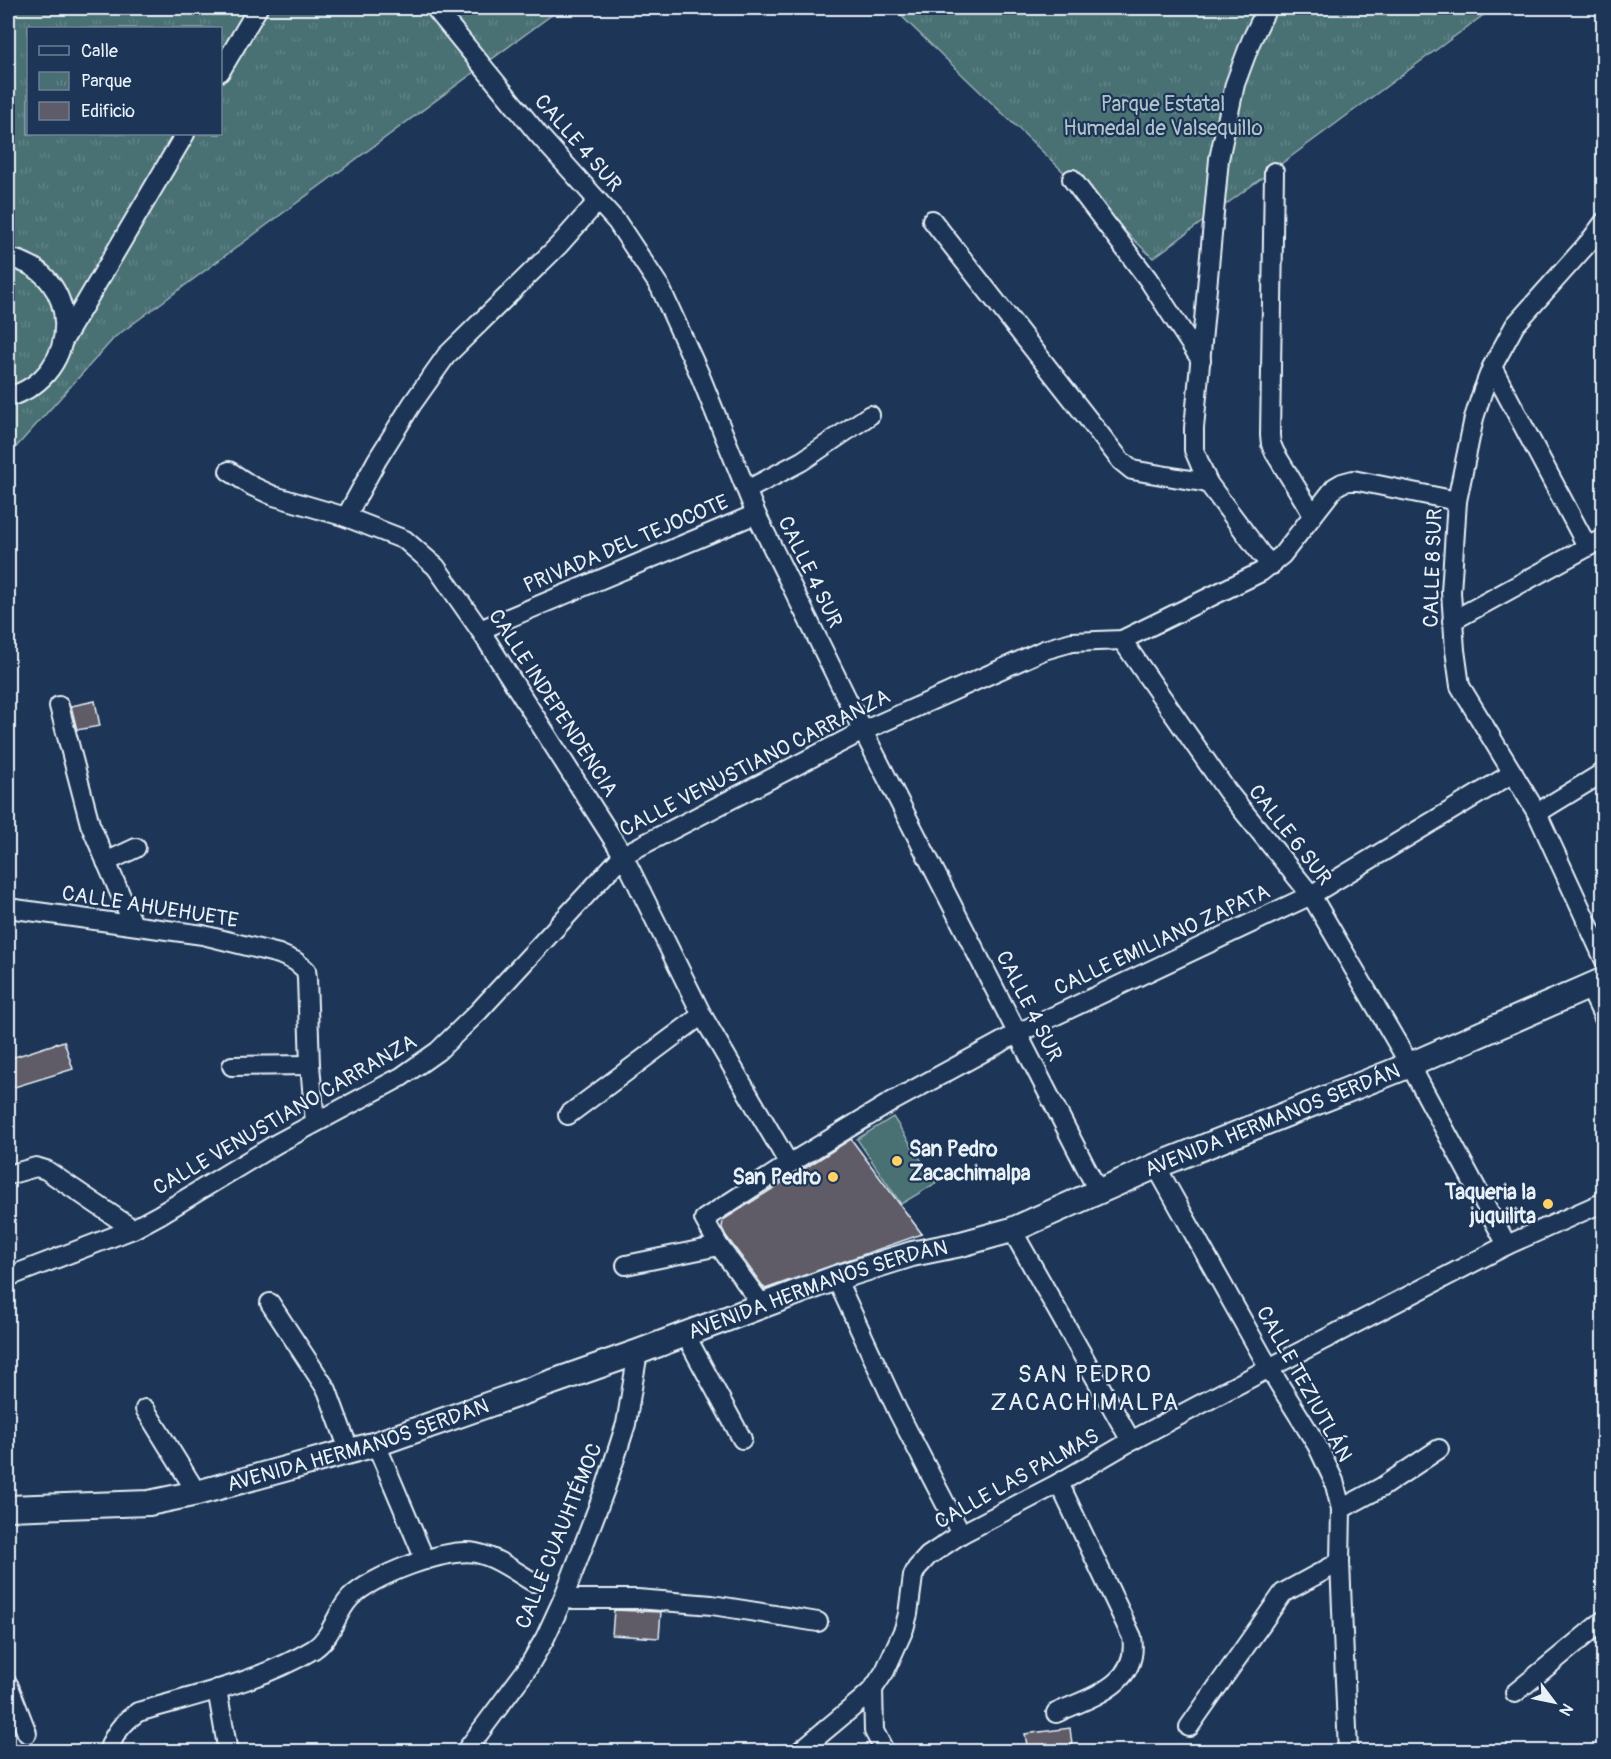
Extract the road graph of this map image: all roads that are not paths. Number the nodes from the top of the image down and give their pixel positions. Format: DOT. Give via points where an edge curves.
graph roads {
  1 [pos="258,8"];
  2 [pos="435,8"];
  3 [pos="1268,8"];
  4 [pos="222,69"];
  5 [pos="183,135"];
  6 [pos="1274,172"];
  7 [pos="1071,179"];
  8 [pos="598,201"];
  9 [pos="932,220"];
  10 [pos="1604,222"];
  11 [pos="8,258"];
  12 [pos="63,341"];
  13 [pos="1201,360"];
  14 [pos="1492,367"];
  15 [pos="8,397"];
  16 [pos="870,416"];
  17 [pos="229,471"];
  18 [pos="1208,483"];
  19 [pos="747,490"];
  20 [pos="1457,501"];
  21 [pos="756,513"];
  22 [pos="1313,516"];
  23 [pos="346,517"];
  24 [pos="1595,542"];
  25 [pos="1272,565"];
  26 [pos="1452,621"];
  27 [pos="480,630"];
  28 [pos="1122,640"];
  29 [pos="60,706"];
  30 [pos="863,730"];
  31 [pos="1604,772"];
  32 [pos="1513,773"];
  33 [pos="1537,813"];
  34 [pos="136,848"];
  35 [pos="623,855"];
  36 [pos="106,862"];
  37 [pos="1311,895"];
  38 [pos="8,908"];
  39 [pos="133,924"];
  40 [pos="1604,959"];
  41 [pos="1596,983"];
  42 [pos="702,1015"];
  43 [pos="1604,1018"];
  44 [pos="1018,1033"];
  45 [pos="310,1065"];
  46 [pos="1410,1065"];
  47 [pos="232,1066"];
  48 [pos="568,1115"];
  49 [pos="315,1122"];
  50 [pos="789,1164"];
  51 [pos="1156,1166"];
  52 [pos="8,1175"];
  53 [pos="1098,1191"];
  54 [pos="1604,1202"];
  55 [pos="133,1229"];
  56 [pos="1012,1230"];
  57 [pos="1507,1245"];
  58 [pos="719,1246"];
  59 [pos="626,1265"];
  60 [pos="8,1277"];
  61 [pos="836,1278"];
  62 [pos="270,1303"];
  63 [pos="763,1306"];
  64 [pos="685,1334"];
  65 [pos="638,1352"];
  66 [pos="1269,1368"];
  67 [pos="145,1408"];
  68 [pos="742,1439"];
  69 [pos="1131,1441"];
  70 [pos="376,1444"];
  71 [pos="1438,1449"];
  72 [pos="349,1450"];
  73 [pos="1059,1483"];
  74 [pos="197,1493"];
  75 [pos="8,1508"];
  76 [pos="1341,1509"];
  77 [pos="961,1534"];
  78 [pos="425,1560"];
  79 [pos="1340,1562"];
  80 [pos="533,1582"];
  81 [pos="563,1599"];
  82 [pos="1604,1620"];
  83 [pos="818,1622"];
  84 [pos="8,1684"];
  85 [pos="217,1689"];
  86 [pos="873,1689"];
  87 [pos="1515,1693"];
  88 [pos="1056,1713"];
  89 [pos="1189,1727"];
  90 [pos="27,1733"];
  91 [pos="1348,1745"];
  92 [pos="108,1752"];
  93 [pos="228,1752"];
  94 [pos="465,1752"];
  95 [pos="799,1752"];
  96 [pos="885,1752"];
  97 [pos="1333,1752"];
  1 -- 4 [label="street"];
  2 -- 8 [label="street, CALLE 4 SUR"];
  3 -- 13 [label="street" via="1235,84 1219,159"];
  5 -- 12 [label="street"];
  6 -- 22 [label="street" via="1270,435 1275,453"];
  7 -- 13 [label="street" via="1148,279"];
  8 -- 19 [label="street, CALLE 4 SUR" via="617,222 660,287"];
  8 -- 23 [label="street" via="446,356 377,460"];
  9 -- 18 [label="street" via="1121,461 1132,470"];
  10 -- 14 [label="street, CALLE 8 SUR" via="1515,325"];
  11 -- 12 [label="street" via="32,267 55,292 63,316"];
  12 -- 15 [label="street" via="44,378 23,393"];
  13 -- 18 [label="street" via="1194,450"];
  14 -- 20 [label="street, CALLE 8 SUR" via="1474,418"];
  14 -- 24 [label="street"];
  16 -- 19 [label="street"];
  17 -- 23 [label="street, CALLE INDEPENDENCIA" via="274,496"];
  18 -- 25 [label="street"];
  19 -- 21 [label="street, CALLE 4 SUR"];
  20 -- 22 [label="street, CALLE VENUSTIANO CARRANZA" via="1353,480 1335,487"];
  20 -- 26 [label="street, CALLE 8 SUR"];
  21 -- 27 [label="street, PRIVADA DEL TEJOCOTE"];
  21 -- 30 [label="street, CALLE 4 SUR"];
  22 -- 25 [label="street, CALLE VENUSTIANO CARRANZA"];
  23 -- 27 [label="street, CALLE INDEPENDENCIA" via="405,540 422,553"];
  24 -- 26 [label="street"];
  25 -- 28 [label="street, CALLE VENUSTIANO CARRANZA"];
  26 -- 32 [label="street, CALLE 8 SUR" via="1460,686"];
  27 -- 35 [label="street, CALLE INDEPENDENCIA"];
  28 -- 30 [label="street, CALLE VENUSTIANO CARRANZA" via="1072,642 1044,650"];
  28 -- 37 [label="street, CALLE 6 SUR" via="1227,791"];
  29 -- 36 [label="street" via="90,824"];
  30 -- 35 [label="street, CALLE VENUSTIANO CARRANZA"];
  30 -- 44 [label="street, CALLE 4 SUR"];
  31 -- 33 [label="street"];
  32 -- 33 [label="street, CALLE 8 SUR"];
  32 -- 37 [label="street, CALLE EMILIANO ZAPATA"];
  33 -- 40 [label="street, CALLE 8 SUR"];
  34 -- 36 [label="street"];
  35 -- 42 [label="street, CALLE INDEPENDENCIA"];
  35 -- 49 [label="street, CALLE VENUSTIANO CARRANZA" via="438,1051 370,1095"];
  36 -- 39 [label="street"];
  37 -- 44 [label="street, CALLE EMILIANO ZAPATA"];
  37 -- 46 [label="street, CALLE 6 SUR"];
  38 -- 39 [label="street, CALLE AHUEHUETE"];
  39 -- 45 [label="street, CALLE AHUEHUETE" via="203,935 279,954 302,964 308,978"];
  41 -- 43 [label="street"];
  41 -- 46 [label="street, AVENIDA HERMANOS SERDÁN"];
  42 -- 48 [label="street"];
  42 -- 50 [label="street, CALLE INDEPENDENCIA"];
  44 -- 50 [label="street, CALLE EMILIANO ZAPATA" via="893,1101"];
  44 -- 53 [label="street, CALLE 4 SUR"];
  45 -- 47 [label="street"];
  45 -- 49 [label="street, CALLE AHUEHUETE"];
  46 -- 51 [label="street, AVENIDA HERMANOS SERDÁN"];
  46 -- 57 [label="street, CALLE 6 SUR"];
  49 -- 55 [label="street, CALLE VENUSTIANO CARRANZA"];
  50 -- 58 [label="street, CALLE EMILIANO ZAPATA" via="704,1219"];
  51 -- 53 [label="street, AVENIDA HERMANOS SERDÁN"];
  51 -- 66 [label="street, CALLE TEZIUTLÁN"];
  52 -- 55 [label="street" via="36,1167 46,1170"];
  53 -- 56 [label="street, AVENIDA HERMANOS SERDÁN"];
  54 -- 57 [label="street, CALLE LAS PALMAS"];
  55 -- 60 [label="street, CALLE VENUSTIANO CARRANZA"];
  56 -- 61 [label="street, AVENIDA HERMANOS SERDÁN" via="912,1254"];
  56 -- 69 [label="street"];
  57 -- 66 [label="street, CALLE LAS PALMAS"];
  58 -- 59 [label="street"];
  58 -- 63 [label="street"];
  61 -- 63 [label="street, AVENIDA HERMANOS SERDÁN"];
  61 -- 77 [label="street" via="898,1412"];
  62 -- 72 [label="street" via="327,1390"];
  63 -- 64 [label="street, AVENIDA HERMANOS SERDÁN"];
  64 -- 65 [label="street, AVENIDA HERMANOS SERDÁN"];
  64 -- 68 [label="street"];
  65 -- 70 [label="street, AVENIDA HERMANOS SERDÁN"];
  65 -- 81 [label="street, CALLE CUAUHTÉMOC" via="626,1424"];
  66 -- 69 [label="street, CALLE LAS PALMAS"];
  66 -- 76 [label="street, CALLE TEZIUTLÁN" via="1317,1445 1334,1481"];
  67 -- 74 [label="street"];
  69 -- 73 [label="street, CALLE LAS PALMAS"];
  70 -- 72 [label="street, AVENIDA HERMANOS SERDÁN"];
  70 -- 78 [label="street"];
  71 -- 76 [label="street"];
  72 -- 74 [label="street, AVENIDA HERMANOS SERDÁN"];
  73 -- 77 [label="street, CALLE LAS PALMAS"];
  73 -- 88 [label="street" via="1134,1647 1118,1683"];
  74 -- 75 [label="street, AVENIDA HERMANOS SERDÁN" via="130,1505"];
  76 -- 79 [label="street, CALLE TEZIUTLÁN"];
  77 -- 86 [label="street, CALLE LAS PALMAS" via="917,1568 902,1635"];
  78 -- 80 [label="street" via="478,1553"];
  78 -- 85 [label="street" via="384,1576 351,1598 327,1638 314,1648 262,1674"];
  79 -- 89 [label="street" via="1283,1593"];
  79 -- 91 [label="street, CALLE TEZIUTLÁN"];
  81 -- 83 [label="street" via="712,1605"];
  81 -- 94 [label="street, CALLE CUAUHTÉMOC" via="526,1669"];
  82 -- 87 [label="street"];
  84 -- 90 [label="street"];
  85 -- 92 [label="street" via="138,1712 120,1727"];
  85 -- 93 [label="street"];
  86 -- 95 [label="street, CALLE LAS PALMAS"];
  86 -- 96 [label="street" via="874,1731"];
  91 -- 97 [label="street"];
}
